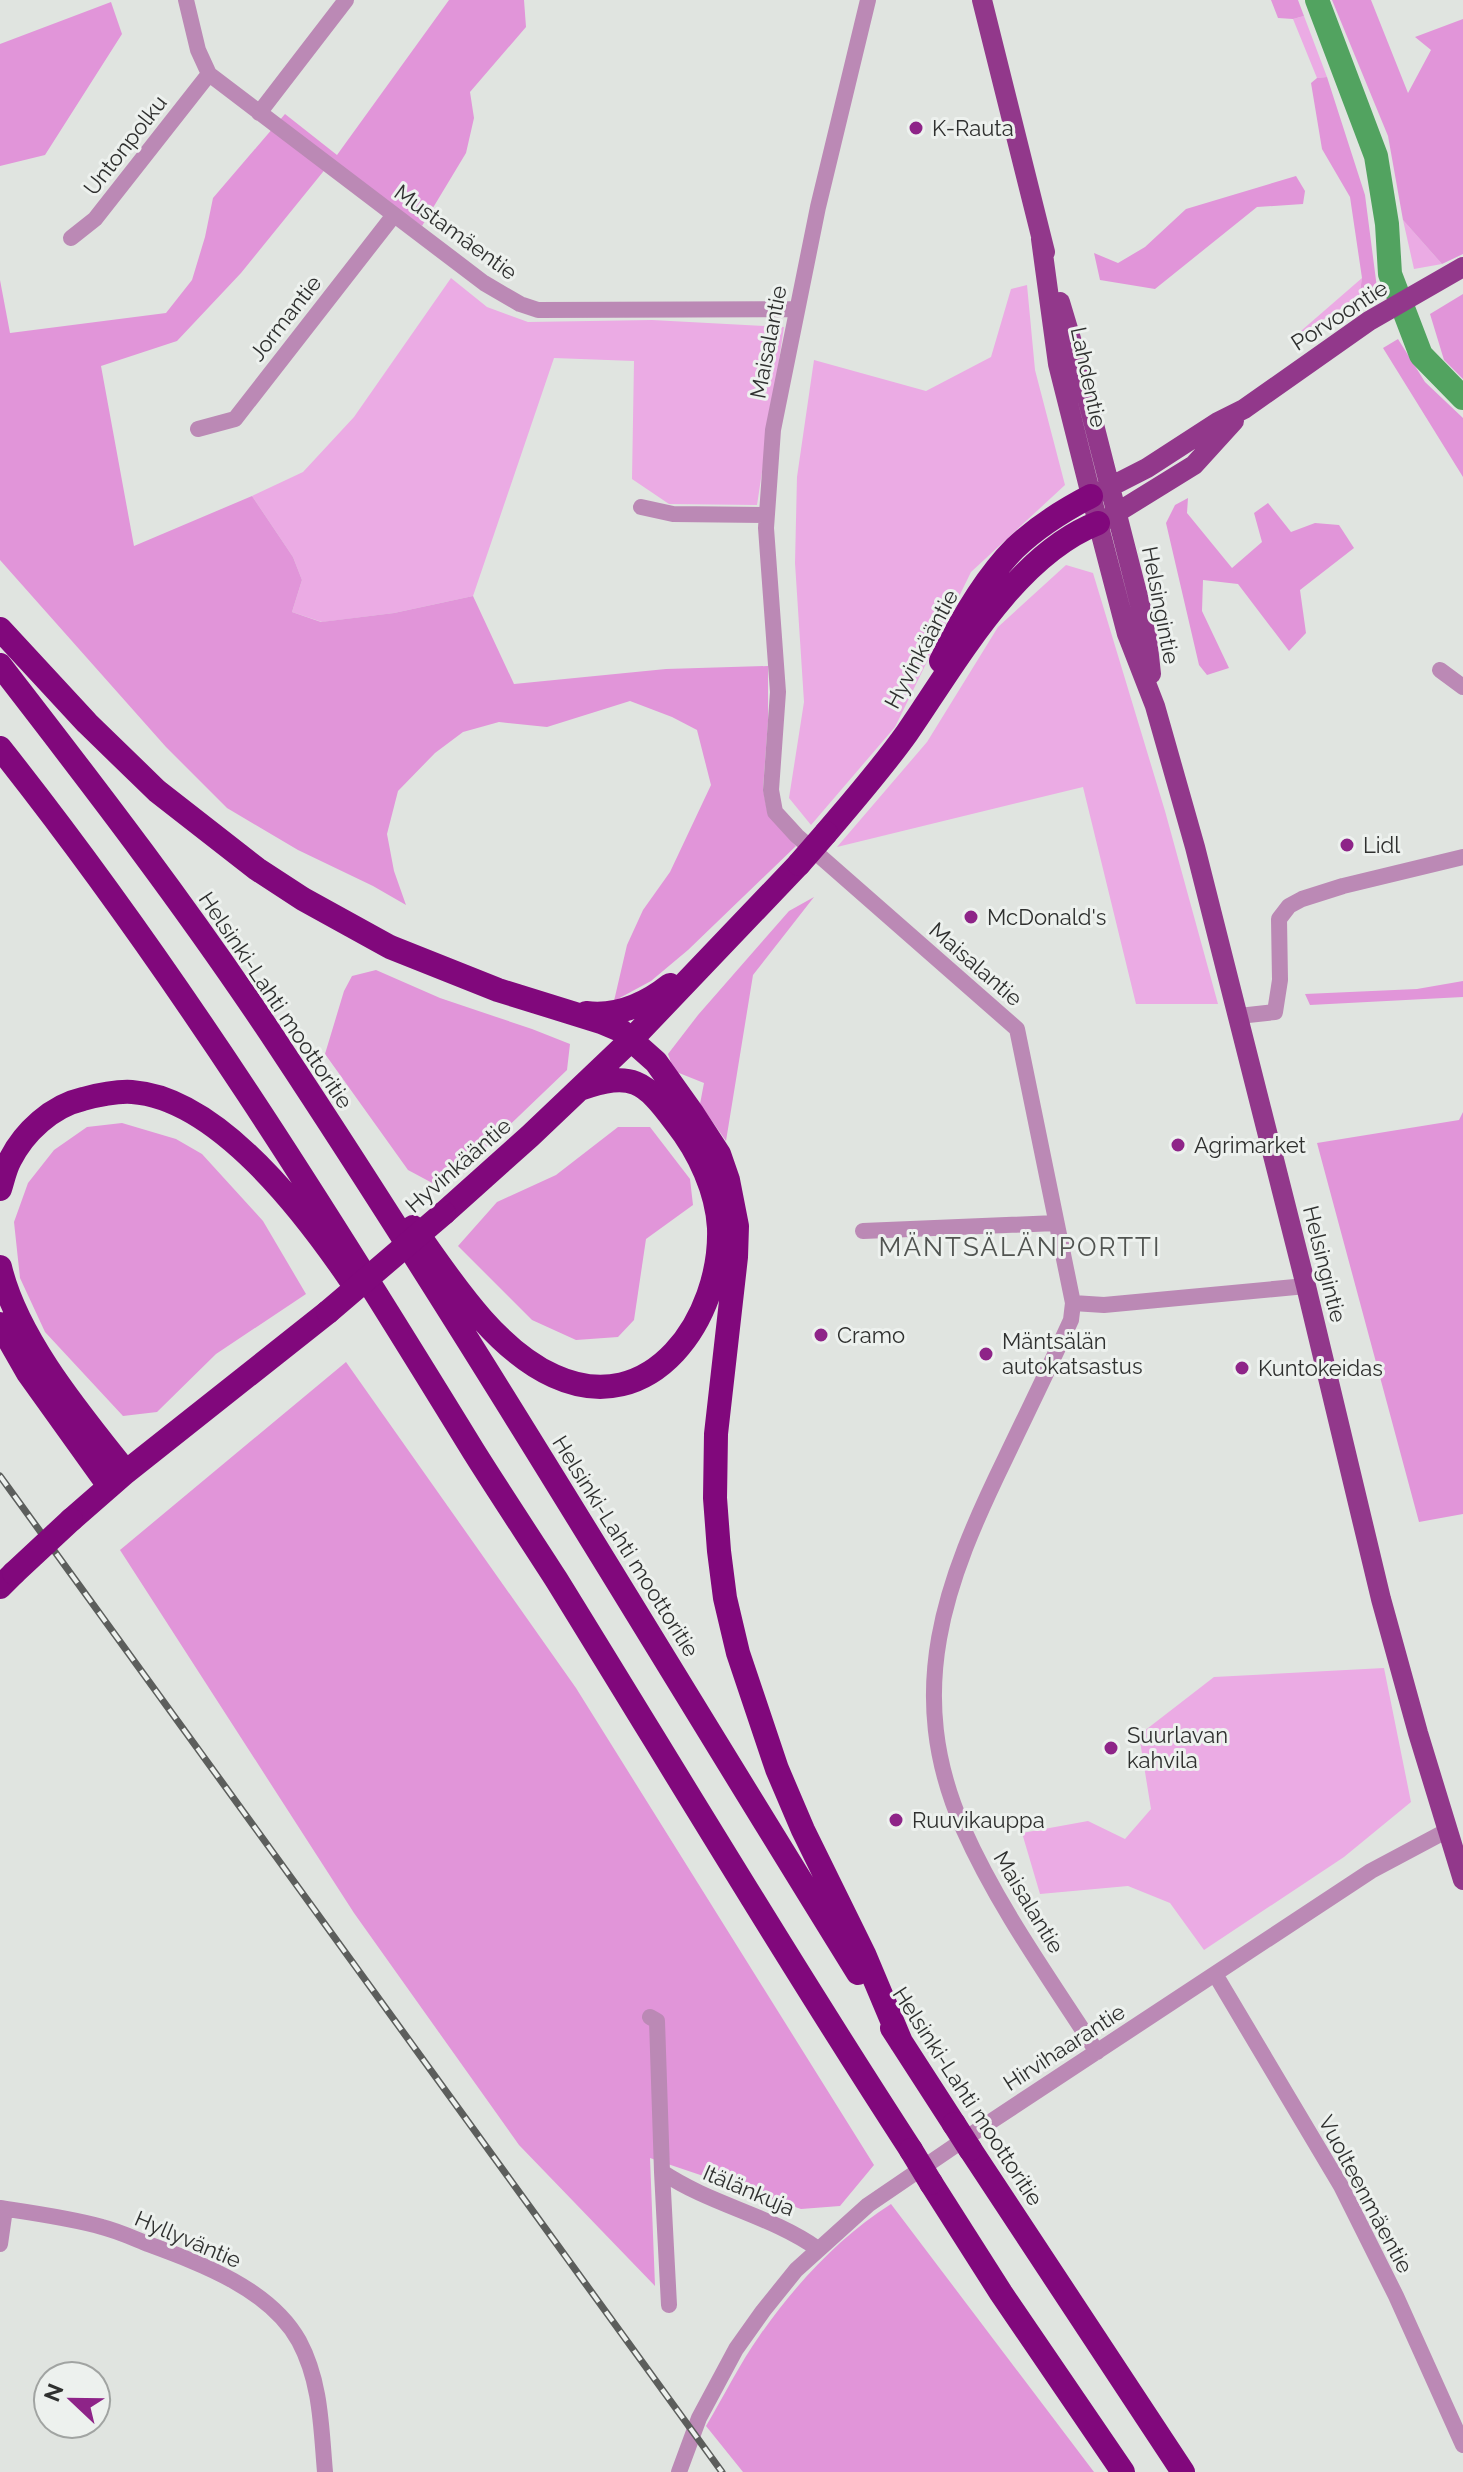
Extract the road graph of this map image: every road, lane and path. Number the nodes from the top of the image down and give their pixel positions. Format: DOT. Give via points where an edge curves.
graph roads {
  1 [pos="186,0"];
  2 [pos="346,0"];
  3 [pos="868,0"];
  4 [pos="982,0"];
  5 [pos="209,74"];
  6 [pos="259,113"];
  7 [pos="394,215"];
  8 [pos="71,238"];
  9 [pos="1463,267"];
  10 [pos="797,309"];
  11 [pos="1244,409"];
  12 [pos="198,429"];
  13 [pos="1100,492"];
  14 [pos="641,507"];
  15 [pos="767,515"];
  16 [pos="1107,519"];
  17 [pos="0,629"];
  18 [pos="0,665"];
  19 [pos="1440,670"];
  20 [pos="1463,687"];
  21 [pos="905,735"];
  22 [pos="0,748"];
  23 [pos="1463,857"];
  24 [pos="726,941"];
  25 [pos="564,1010"];
  26 [pos="1239,1016"];
  27 [pos="632,1039"];
  28 [pos="279,1046"];
  29 [pos="580,1089"];
  30 [pos="0,1189"];
  31 [pos="1056,1223"];
  32 [pos="863,1231"];
  33 [pos="0,1267"];
  34 [pos="1306,1286"];
  35 [pos="1073,1303"];
  36 [pos="0,1324"];
  37 [pos="118,1479"];
  38 [pos="507,1505"];
  39 [pos="7,1580"];
  40 [pos="1448,1830"];
  41 [pos="1463,1880"];
  42 [pos="1215,1974"];
  43 [pos="650,2017"];
  44 [pos="901,2042"];
  45 [pos="1097,2052"];
  46 [pos="662,2172"];
  47 [pos="2,2209"];
  48 [pos="0,2244"];
  49 [pos="818,2249"];
  50 [pos="669,2305"];
  51 [pos="1463,2445"];
  52 [pos="325,2472"];
  53 [pos="679,2472"];
  54 [pos="1123,2472"];
  55 [pos="1183,2472"];
  1 -- 5 [label="street"];
  2 -- 6 [label="street"];
  3 -- 10 [label="street, Maisalantie"];
  4 -- 13 [label="main road, Lahdentie" via="1041,239 1058,364"];
  5 -- 6 [label="street, Mustamäentie"];
  5 -- 8 [label="street, Untonpolku" via="95,219"];
  6 -- 7 [label="street, Mustamäentie"];
  7 -- 10 [label="street, Mustamäentie" via="490,287 538,310"];
  7 -- 12 [label="street, Jormantie" via="235,419"];
  9 -- 11 [label="main road, Porvoontie" via="1369,321"];
  10 -- 15 [label="street, Maisalantie" via="773,430"];
  11 -- 13 [label="main road, Porvoontie"];
  11 -- 16 [label="main road, Porvoontie" via="1194,465"];
  13 -- 16 [label="main road, Lahdentie"];
  13 -- 21 [label="highway, Hyvinkääntie" via="1059,513 1015,549 952,637"];
  14 -- 15 [label="street" via="673,514"];
  15 -- 31 [label="street, Maisalantie" via="778,692 771,790 775,812 1017,1029"];
  16 -- 21 [label="highway, Hyvinkääntie" via="1032,565 963,649"];
  16 -- 26 [label="main road, Helsingintie" via="1127,634 1155,706"];
  17 -- 25 [label="highway" via="157,791 257,869 390,947"];
  18 -- 28 [label="highway, Helsinki-Lahti moottoritie" via="101,795"];
  19 -- 20 [label="street"];
  21 -- 24 [label="highway, Hyvinkääntie, bridge" via="826,833"];
  22 -- 38 [label="highway" via="63,828 262,1114"];
  23 -- 26 [label="street" via="1343,886 1289,906 1279,919 1275,1012"];
  24 -- 25 [label="highway" via="635,1007 598,1015"];
  24 -- 27 [label="highway, Hyvinkääntie"];
  25 -- 27 [label="highway"];
  26 -- 34 [label="main road, Helsingintie"];
  27 -- 29 [label="highway, Hyvinkääntie"];
  27 -- 44 [label="highway" via="656,1062 719,1154 734,1202 736,1257 716,1434 715,1498 725,1598 738,1653 777,1769"];
  28 -- 29 [label="highway" via="487,1324 553,1376 602,1387 650,1373 680,1348 714,1279 719,1226 702,1165 664,1106 633,1081 619,1078"];
  28 -- 44 [label="highway, Helsinki-Lahti moottoritie"];
  29 -- 37 [label="highway, Hyvinkääntie, bridge" via="328,1312"];
  30 -- 38 [label="highway" via="10,1160 28,1134 72,1101 131,1092 185,1108 248,1155 311,1225"];
  31 -- 32 [label="street"];
  31 -- 35 [label="street, Maisalantie"];
  33 -- 37 [label="highway" via="36,1350 92,1429"];
  34 -- 35 [label="street" via="1104,1305"];
  34 -- 40 [label="main road, Helsingintie" via="1381,1599"];
  35 -- 45 [label="street, Maisalantie" via="1071,1320 959,1559 936,1643 934,1721 961,1825 987,1880"];
  36 -- 37 [label="highway" via="28,1373"];
  37 -- 39 [label="highway, Hyvinkääntie, bridge"];
  38 -- 54 [label="highway, bridge" via="807,1989 1001,2293"];
  40 -- 41 [label="main road, Helsingintie"];
  40 -- 42 [label="street, Hirvihaarantie" via="1371,1871"];
  42 -- 45 [label="street, Hirvihaarantie"];
  42 -- 51 [label="street, Vuolteenmäentie" via="1341,2186"];
  43 -- 46 [label="street" via="657,2021"];
  44 -- 55 [label="highway, Helsinki-Lahti moottoritie, bridge"];
  45 -- 49 [label="street, Hirvihaarantie" via="868,2205"];
  46 -- 49 [label="street, Itälänkuja" via="689,2190 782,2227"];
  46 -- 50 [label="street"];
  47 -- 48 [label="street"];
  47 -- 52 [label="street, Hyllyväntie" via="102,2227 189,2259 242,2286 277,2312 312,2371"];
  49 -- 53 [label="street, Hirvihaarantie" via="736,2349 699,2418"];
}
